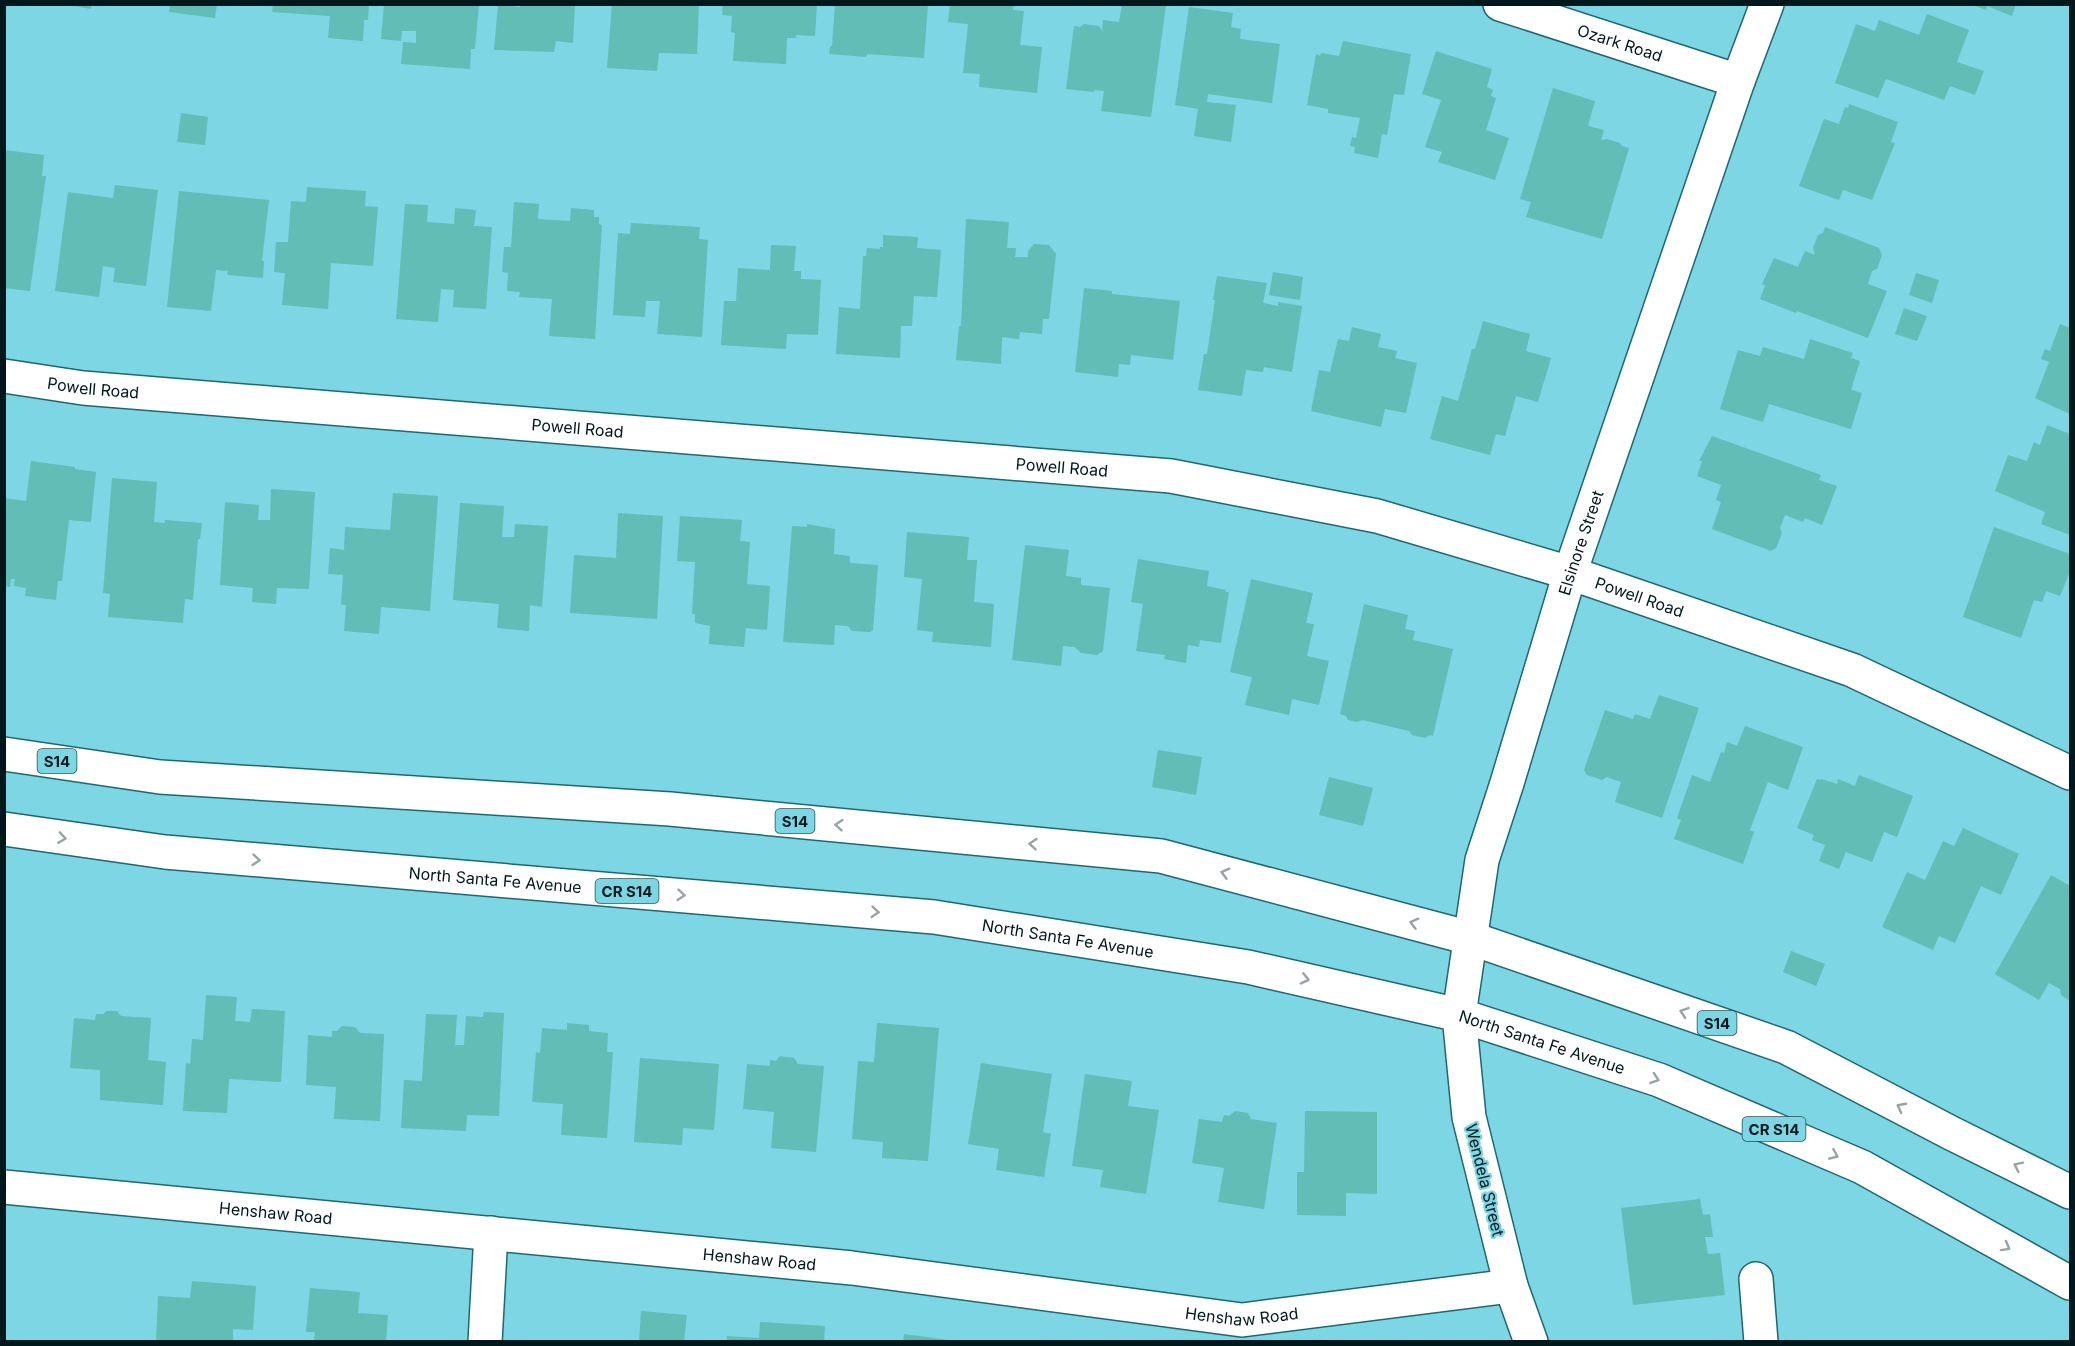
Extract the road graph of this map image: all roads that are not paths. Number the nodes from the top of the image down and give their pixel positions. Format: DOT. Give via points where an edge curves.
graph roads {
  1 [pos="1500,4"];
  2 [pos="1767,4"];
  3 [pos="1738,81"];
  4 [pos="4,376"];
  5 [pos="1570,573"];
  6 [pos="4,754"];
  7 [pos="2070,773"];
  8 [pos="4,830"];
  9 [pos="1470,938"];
  10 [pos="1459,1015"];
  11 [pos="4,1187"];
  12 [pos="2070,1192"];
  13 [pos="491,1233"];
  14 [pos="1756,1279"];
  15 [pos="2070,1283"];
  16 [pos="1511,1286"];
  17 [pos="1240,1331"];
  18 [pos="485,1341"];
  19 [pos="1531,1341"];
  20 [pos="1761,1341"];
  1 -- 3 [label="street, Ozark Road"];
  2 -- 3 [label="street, Elsinore Street"];
  3 -- 5 [label="street, Elsinore Street"];
  4 -- 5 [label="street, Powell Road" via="95,389 1171,476 1377,516"];
  5 -- 7 [label="street, Powell Road" via="1852,670"];
  5 -- 9 [label="street, Elsinore Street" via="1482,860"];
  9 -- 6 [label="street, S14, one-way" via="1161,856 670,809 160,777"];
  8 -- 10 [label="street, North Santa Fe Avenue / CR S14, one-way" via="165,852 934,917 1248,967"];
  9 -- 10 [label="street, Elsinore Street"];
  12 -- 9 [label="street, S14, one-way" via="1786,1047"];
  10 -- 15 [label="street, North Santa Fe Avenue / CR S14, one-way" via="1659,1080 1862,1167"];
  10 -- 16 [label="street, Wendela Street" via="1469,1117"];
  11 -- 13 [label="street, Henshaw Road"];
  13 -- 17 [label="street, Henshaw Road" via="852,1268"];
  13 -- 18 [label="street"];
  14 -- 20 [label="street"];
  16 -- 17 [label="street, Henshaw Road"];
  16 -- 19 [label="street, Wendela Street"];
}
